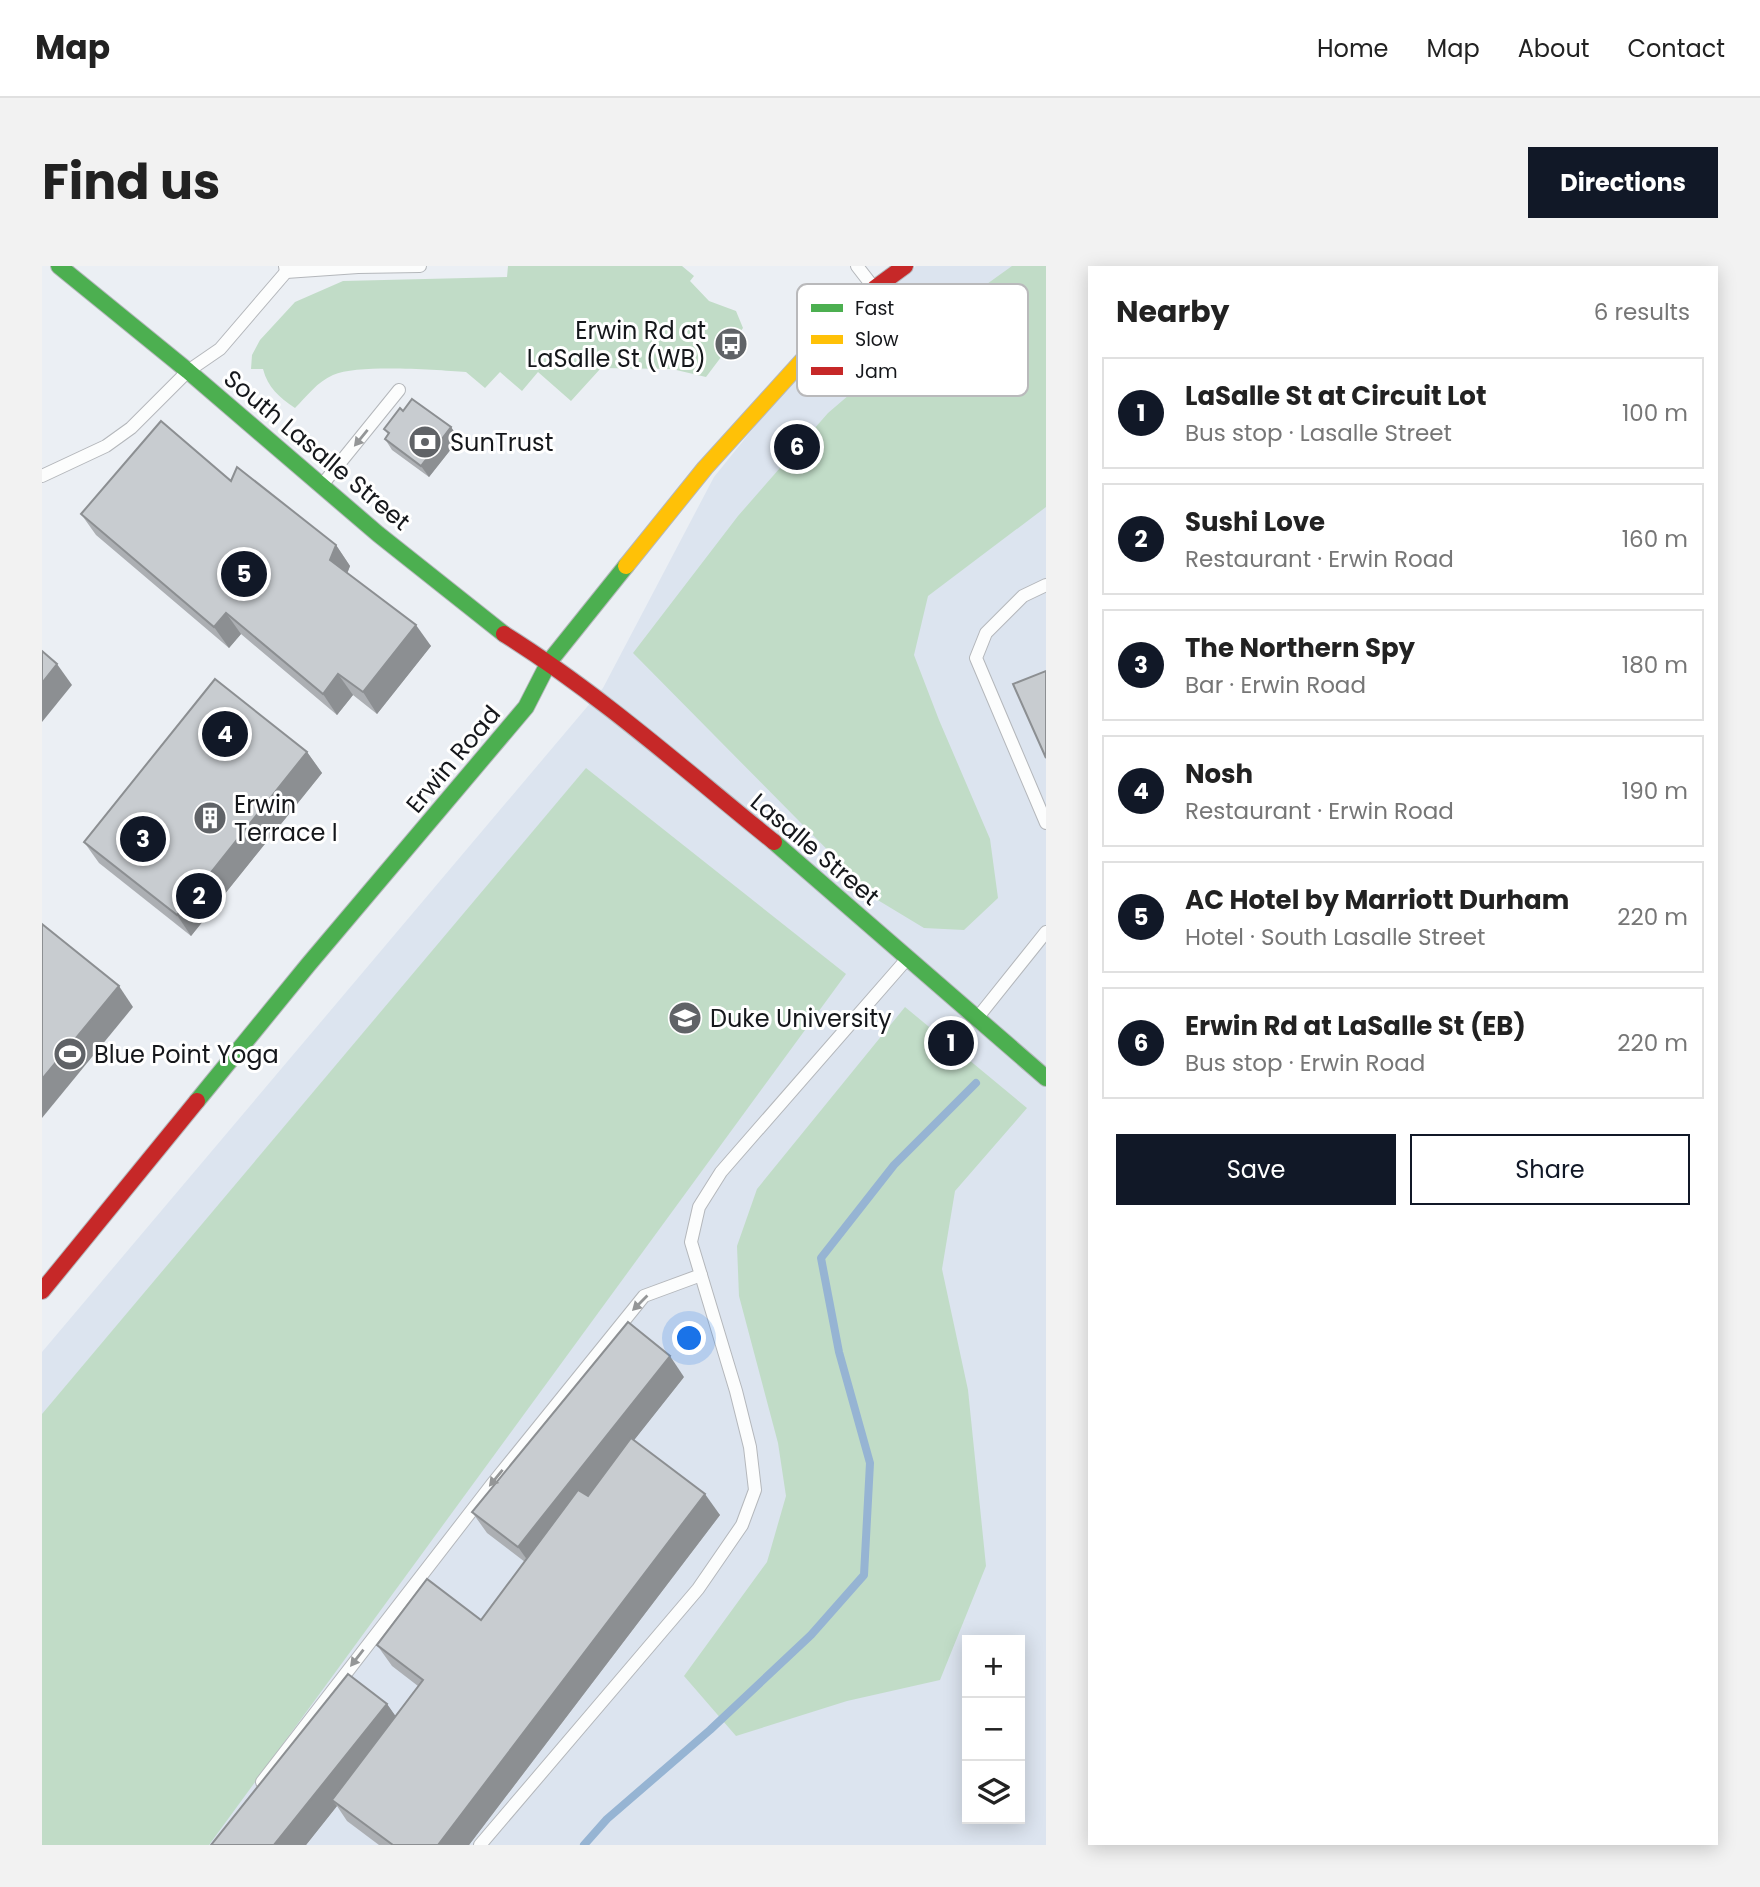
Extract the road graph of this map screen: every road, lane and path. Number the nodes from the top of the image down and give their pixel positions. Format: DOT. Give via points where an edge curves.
graph roads {
  1 [pos="59,266"];
  2 [pos="420,266"];
  3 [pos="857,266"];
  4 [pos="905,266"];
  5 [pos="285,269"];
  6 [pos="872,284"];
  7 [pos="880,284"];
  8 [pos="797,364"];
  9 [pos="188,371"];
  10 [pos="400,390"];
  11 [pos="42,476"];
  12 [pos="322,485"];
  13 [pos="1046,585"];
  14 [pos="549,662"];
  15 [pos="1046,823"];
  16 [pos="1046,932"];
  17 [pos="908,957"];
  18 [pos="978,1017"];
  19 [pos="1046,1078"];
  20 [pos="701,1275"];
  21 [pos="42,1291"];
  22 [pos="254,1792"];
  23 [pos="480,1845"];
  1 -- 9 [label="main road, South Lasalle Street"];
  2 -- 5 [label="lane"];
  3 -- 6 [label="lane"];
  4 -- 7 [label="main road, Erwin Road"];
  5 -- 9 [label="lane" via="220,349"];
  8 -- 14 [label="main road, Erwin Road" via="705,468"];
  9 -- 11 [label="lane" via="131,428 106,446"];
  9 -- 12 [label="main road, South Lasalle Street"];
  10 -- 12 [label="lane, one-way"];
  12 -- 14 [label="main road, South Lasalle Street" via="499,631"];
  13 -- 15 [label="lane" via="1023,596 986,633 976,658"];
  14 -- 17 [label="main road, Lasalle Street" via="790,855"];
  14 -- 21 [label="main road, Erwin Road" via="526,707"];
  16 -- 18 [label="lane"];
  17 -- 18 [label="main road, Lasalle Street"];
  17 -- 20 [label="lane" via="721,1172 699,1208 691,1242"];
  18 -- 19 [label="main road, Lasalle Street"];
  20 -- 22 [label="lane, one-way" via="644,1296 492,1483"];
  20 -- 23 [label="lane" via="751,1447 755,1490 742,1525 698,1589"];
}
